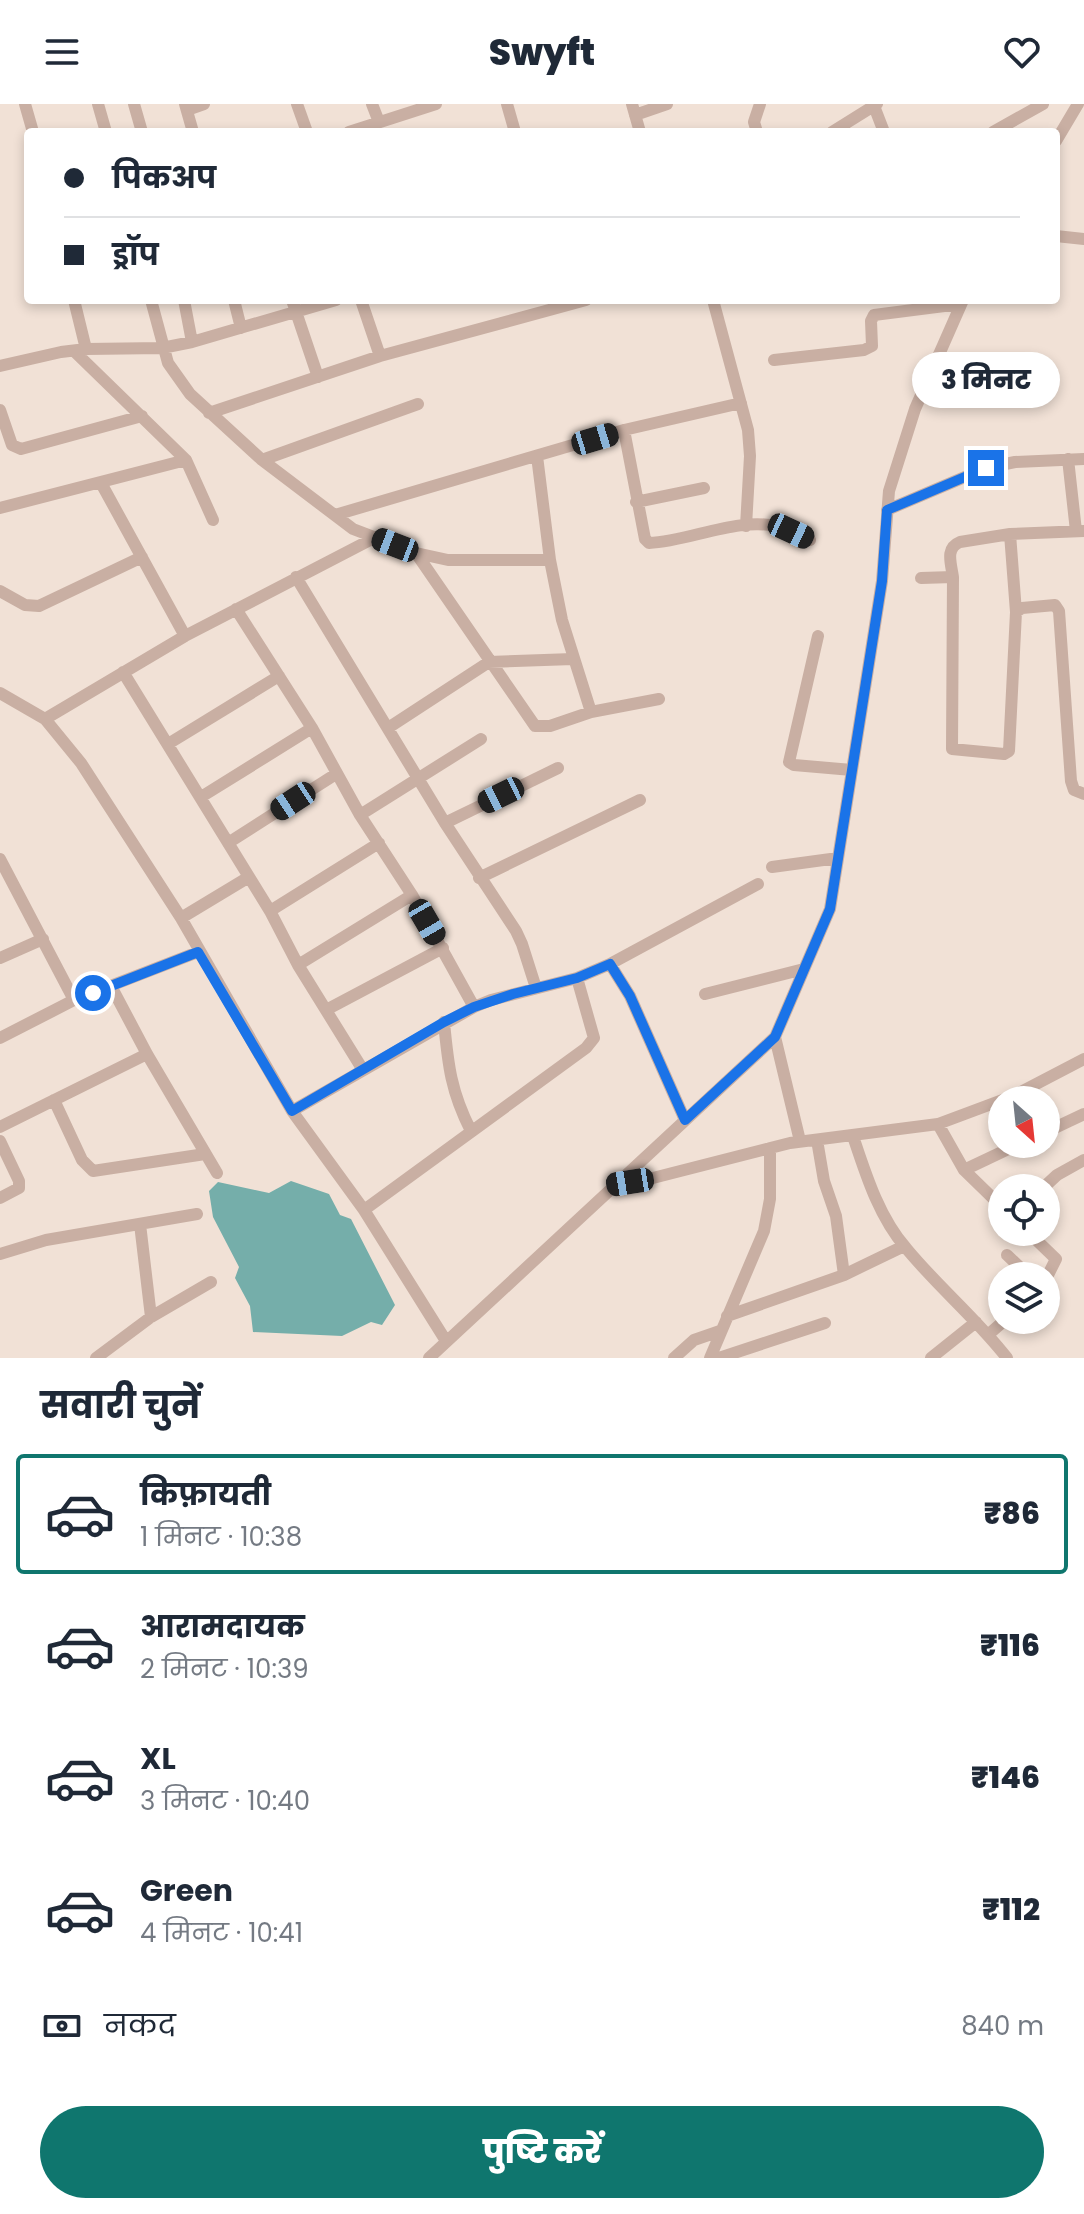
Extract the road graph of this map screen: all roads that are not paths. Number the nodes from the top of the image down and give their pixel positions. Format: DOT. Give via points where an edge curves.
graph roads {
  1 [pos="25,104"];
  2 [pos="98,104"];
  3 [pos="134,104"];
  4 [pos="204,104"];
  5 [pos="297,104"];
  6 [pos="372,104"];
  7 [pos="436,104"];
  8 [pos="507,104"];
  9 [pos="667,104"];
  10 [pos="760,104"];
  11 [pos="1043,104"];
  12 [pos="1078,104"];
  13 [pos="876,105"];
  14 [pos="186,107"];
  15 [pos="634,110"];
  16 [pos="379,122"];
  17 [pos="1068,124"];
  18 [pos="1084,126"];
  19 [pos="32,128"];
  20 [pos="105,128"];
  21 [pos="141,128"];
  22 [pos="192,128"];
  23 [pos="306,128"];
  24 [pos="361,128"];
  25 [pos="514,128"];
  26 [pos="756,128"];
  27 [pos="839,128"];
  28 [pos="883,128"];
  29 [pos="1000,128"];
  30 [pos="1060,135"];
  31 [pos="1060,236"];
  32 [pos="1084,239"];
  33 [pos="74,304"];
  34 [pos="152,304"];
  35 [pos="185,304"];
  36 [pos="235,304"];
  37 [pos="293,304"];
  38 [pos="324,304"];
  39 [pos="362,304"];
  40 [pos="571,304"];
  41 [pos="714,304"];
  42 [pos="948,304"];
  43 [pos="961,304"];
  44 [pos="295,314"];
  45 [pos="241,328"];
  46 [pos="192,342"];
  47 [pos="162,348"];
  48 [pos="80,350"];
  49 [pos="380,356"];
  50 [pos="774,360"];
  51 [pos="0,366"];
  52 [pos="318,377"];
  53 [pos="741,403"];
  54 [pos="418,404"];
  55 [pos="0,410"];
  56 [pos="209,413"];
  57 [pos="142,416"];
  58 [pos="624,430"];
  59 [pos="537,456"];
  60 [pos="1068,459"];
  61 [pos="1084,459"];
  62 [pos="186,460"];
  63 [pos="262,460"];
  64 [pos="101,483"];
  65 [pos="704,488"];
  66 [pos="1079,494"];
  67 [pos="636,502"];
  68 [pos="0,508"];
  69 [pos="887,510"];
  70 [pos="335,515"];
  71 [pos="213,520"];
  72 [pos="746,526"];
  73 [pos="1080,531"];
  74 [pos="1010,534"];
  75 [pos="374,538"];
  76 [pos="810,540"];
  77 [pos="416,553"];
  78 [pos="142,557"];
  79 [pos="550,560"];
  80 [pos="296,577"];
  81 [pos="953,577"];
  82 [pos="921,578"];
  83 [pos="0,591"];
  84 [pos="236,609"];
  85 [pos="1016,612"];
  86 [pos="185,636"];
  87 [pos="818,636"];
  88 [pos="573,659"];
  89 [pos="489,662"];
  90 [pos="123,672"];
  91 [pos="279,676"];
  92 [pos="659,699"];
  93 [pos="3,700"];
  94 [pos="591,712"];
  95 [pos="45,719"];
  96 [pos="312,728"];
  97 [pos="388,728"];
  98 [pos="481,739"];
  99 [pos="168,744"];
  100 [pos="558,768"];
  101 [pos="852,770"];
  102 [pos="336,774"];
  103 [pos="418,779"];
  104 [pos="1084,794"];
  105 [pos="201,797"];
  106 [pos="640,800"];
  107 [pos="360,815"];
  108 [pos="445,823"];
  109 [pos="228,843"];
  110 [pos="379,843"];
  111 [pos="838,858"];
  112 [pos="0,859"];
  113 [pos="772,867"];
  114 [pos="249,877"];
  115 [pos="479,878"];
  116 [pos="758,884"];
  117 [pos="412,895"];
  118 [pos="270,911"];
  119 [pos="181,918"];
  120 [pos="43,939"];
  121 [pos="443,948"];
  122 [pos="198,952"];
  123 [pos="0,958"];
  124 [pos="610,964"];
  125 [pos="298,965"];
  126 [pos="804,969"];
  127 [pos="577,978"];
  128 [pos="111,986"];
  129 [pos="536,988"];
  130 [pos="705,994"];
  131 [pos="74,1000"];
  132 [pos="474,1007"];
  133 [pos="326,1010"];
  134 [pos="444,1022"];
  135 [pos="775,1037"];
  136 [pos="0,1038"];
  137 [pos="147,1054"];
  138 [pos="1084,1059"];
  139 [pos="363,1070"];
  140 [pos="54,1100"];
  141 [pos="292,1111"];
  142 [pos="1084,1114"];
  143 [pos="685,1120"];
  144 [pos="938,1124"];
  145 [pos="1060,1125"];
  146 [pos="0,1127"];
  147 [pos="467,1133"];
  148 [pos="853,1136"];
  149 [pos="817,1140"];
  150 [pos="0,1141"];
  151 [pos="800,1141"];
  152 [pos="770,1148"];
  153 [pos="205,1154"];
  154 [pos="989,1158"];
  155 [pos="1084,1160"];
  156 [pos="964,1170"];
  157 [pos="217,1173"];
  158 [pos="1059,1174"];
  159 [pos="614,1185"];
  160 [pos="988,1193"];
  161 [pos="0,1198"];
  162 [pos="364,1210"];
  163 [pos="197,1214"];
  164 [pos="140,1224"];
  165 [pos="904,1246"];
  166 [pos="1043,1246"];
  167 [pos="0,1254"];
  168 [pos="1007,1255"];
  169 [pos="1014,1262"];
  170 [pos="1054,1262"];
  171 [pos="844,1275"];
  172 [pos="211,1282"];
  173 [pos="727,1316"];
  174 [pos="151,1317"];
  175 [pos="976,1322"];
  176 [pos="825,1323"];
  177 [pos="720,1331"];
  178 [pos="988,1333"];
  179 [pos="989,1334"];
  180 [pos="446,1341"];
  181 [pos="435,1356"];
  182 [pos="96,1358"];
  183 [pos="674,1358"];
  184 [pos="710,1358"];
  185 [pos="719,1358"];
  186 [pos="931,1358"];
  187 [pos="1007,1358"];
  1 -- 19 [label="street"];
  2 -- 20 [label="street"];
  3 -- 21 [label="street"];
  4 -- 14 [label="street"];
  5 -- 23 [label="street"];
  6 -- 16 [label="street"];
  7 -- 16 [label="street"];
  8 -- 25 [label="street"];
  9 -- 15 [label="street"];
  10 -- 26 [label="street"];
  11 -- 29 [label="street"];
  12 -- 17 [label="street"];
  13 -- 27 [label="street"];
  13 -- 28 [label="street"];
  14 -- 22 [label="street"];
  16 -- 24 [label="street"];
  17 -- 18 [label="street"];
  17 -- 30 [label="street"];
  31 -- 32 [label="street"];
  33 -- 48 [label="street"];
  34 -- 47 [label="street"];
  35 -- 46 [label="street"];
  36 -- 45 [label="street"];
  37 -- 44 [label="street"];
  38 -- 44 [label="street"];
  39 -- 49 [label="street"];
  40 -- 49 [label="street"];
  41 -- 53 [label="street"];
  42 -- 50 [label="street" via="874,315 872,346 864,350"];
  43 -- 69 [label="street" via="903,439"];
  44 -- 45 [label="street"];
  44 -- 52 [label="street"];
  45 -- 46 [label="street"];
  46 -- 47 [label="street"];
  47 -- 48 [label="street"];
  47 -- 56 [label="street" via="175,377"];
  48 -- 51 [label="street"];
  48 -- 57 [label="street"];
  49 -- 52 [label="street"];
  52 -- 56 [label="street"];
  53 -- 58 [label="street"];
  53 -- 72 [label="street" via="750,444"];
  54 -- 63 [label="street"];
  55 -- 57 [label="street" via="12,445 21,449"];
  56 -- 63 [label="street"];
  57 -- 62 [label="street"];
  58 -- 59 [label="street"];
  58 -- 67 [label="street"];
  59 -- 70 [label="street"];
  59 -- 79 [label="street"];
  60 -- 61 [label="street"];
  60 -- 66 [label="street"];
  60 -- 69 [label="street" via="986,468"];
  62 -- 64 [label="street"];
  62 -- 71 [label="street"];
  63 -- 70 [label="street"];
  64 -- 68 [label="street"];
  64 -- 78 [label="street"];
  65 -- 67 [label="street"];
  66 -- 73 [label="street"];
  67 -- 72 [label="street" via="649,543"];
  69 -- 101 [label="street" via="882,581"];
  70 -- 75 [label="street"];
  72 -- 76 [label="street" via="780,527"];
  73 -- 74 [label="street"];
  74 -- 81 [label="street" via="952,545"];
  74 -- 85 [label="street"];
  75 -- 77 [label="street"];
  75 -- 80 [label="street"];
  77 -- 79 [label="street" via="475,562"];
  77 -- 89 [label="street"];
  78 -- 83 [label="street" via="39,606 25,605"];
  78 -- 86 [label="street"];
  79 -- 88 [label="street"];
  80 -- 84 [label="street"];
  80 -- 97 [label="street"];
  81 -- 82 [label="street"];
  81 -- 85 [label="street" via="954,751 1009,751"];
  84 -- 86 [label="street"];
  84 -- 91 [label="street"];
  85 -- 104 [label="street" via="1058,607 1071,781 1074,790"];
  86 -- 90 [label="street"];
  87 -- 101 [label="street" via="789,762"];
  88 -- 89 [label="street"];
  88 -- 94 [label="street"];
  89 -- 94 [label="street" via="535,726"];
  89 -- 97 [label="street"];
  90 -- 95 [label="street"];
  90 -- 99 [label="street"];
  91 -- 96 [label="street"];
  91 -- 99 [label="street"];
  92 -- 94 [label="street"];
  93 -- 95 [label="street"];
  95 -- 119 [label="street" via="81,763"];
  96 -- 102 [label="street"];
  96 -- 105 [label="street"];
  97 -- 103 [label="street"];
  98 -- 103 [label="street"];
  99 -- 105 [label="street"];
  100 -- 108 [label="street"];
  101 -- 111 [label="street"];
  102 -- 107 [label="street"];
  102 -- 109 [label="street"];
  103 -- 107 [label="street"];
  103 -- 108 [label="street"];
  105 -- 109 [label="street"];
  106 -- 115 [label="street"];
  107 -- 110 [label="street"];
  108 -- 115 [label="street"];
  109 -- 114 [label="street"];
  110 -- 117 [label="street"];
  110 -- 118 [label="street"];
  111 -- 113 [label="street"];
  111 -- 126 [label="street" via="830,909"];
  112 -- 120 [label="street"];
  114 -- 118 [label="street"];
  114 -- 119 [label="street"];
  115 -- 129 [label="street" via="522,944"];
  116 -- 124 [label="street"];
  117 -- 121 [label="street"];
  117 -- 125 [label="street"];
  118 -- 125 [label="street"];
  119 -- 122 [label="street"];
  120 -- 123 [label="street"];
  120 -- 131 [label="street"];
  121 -- 132 [label="street"];
  121 -- 133 [label="street"];
  122 -- 128 [label="street"];
  122 -- 141 [label="street"];
  124 -- 127 [label="street"];
  124 -- 143 [label="street" via="630,996"];
  125 -- 133 [label="street"];
  126 -- 130 [label="street"];
  126 -- 135 [label="street"];
  127 -- 129 [label="street"];
  127 -- 147 [label="street" via="594,1038"];
  128 -- 131 [label="street"];
  128 -- 137 [label="street"];
  129 -- 132 [label="street"];
  131 -- 136 [label="street"];
  132 -- 134 [label="street"];
  133 -- 139 [label="street"];
  134 -- 139 [label="street"];
  134 -- 147 [label="street" via="455,1100"];
  135 -- 143 [label="street"];
  135 -- 151 [label="street"];
  137 -- 140 [label="street"];
  137 -- 153 [label="street"];
  138 -- 144 [label="street" via="1013,1096"];
  139 -- 141 [label="street"];
  140 -- 146 [label="street"];
  140 -- 153 [label="street" via="82,1160 93,1171"];
  141 -- 162 [label="street"];
  142 -- 145 [label="street"];
  143 -- 159 [label="street"];
  144 -- 148 [label="street"];
  144 -- 156 [label="street"];
  147 -- 162 [label="street"];
  148 -- 149 [label="street"];
  148 -- 165 [label="street" via="870,1188"];
  149 -- 151 [label="street"];
  149 -- 171 [label="street"];
  150 -- 161 [label="street" via="19,1188"];
  151 -- 152 [label="street"];
  152 -- 159 [label="street"];
  152 -- 173 [label="street" via="764,1231"];
  153 -- 157 [label="street"];
  154 -- 156 [label="street"];
  155 -- 158 [label="street"];
  156 -- 160 [label="street"];
  159 -- 180 [label="street"];
  162 -- 180 [label="street"];
  163 -- 164 [label="street"];
  164 -- 167 [label="street" via="46,1240"];
  164 -- 174 [label="street"];
  165 -- 171 [label="street"];
  165 -- 175 [label="street"];
  166 -- 170 [label="street"];
  168 -- 169 [label="street"];
  171 -- 173 [label="street"];
  172 -- 174 [label="street"];
  173 -- 177 [label="street"];
  174 -- 182 [label="street"];
  175 -- 178 [label="street"];
  175 -- 186 [label="street"];
  176 -- 185 [label="street"];
  177 -- 183 [label="street" via="694,1340"];
  177 -- 184 [label="street"];
  179 -- 187 [label="street"];
  180 -- 181 [label="street"];
}
